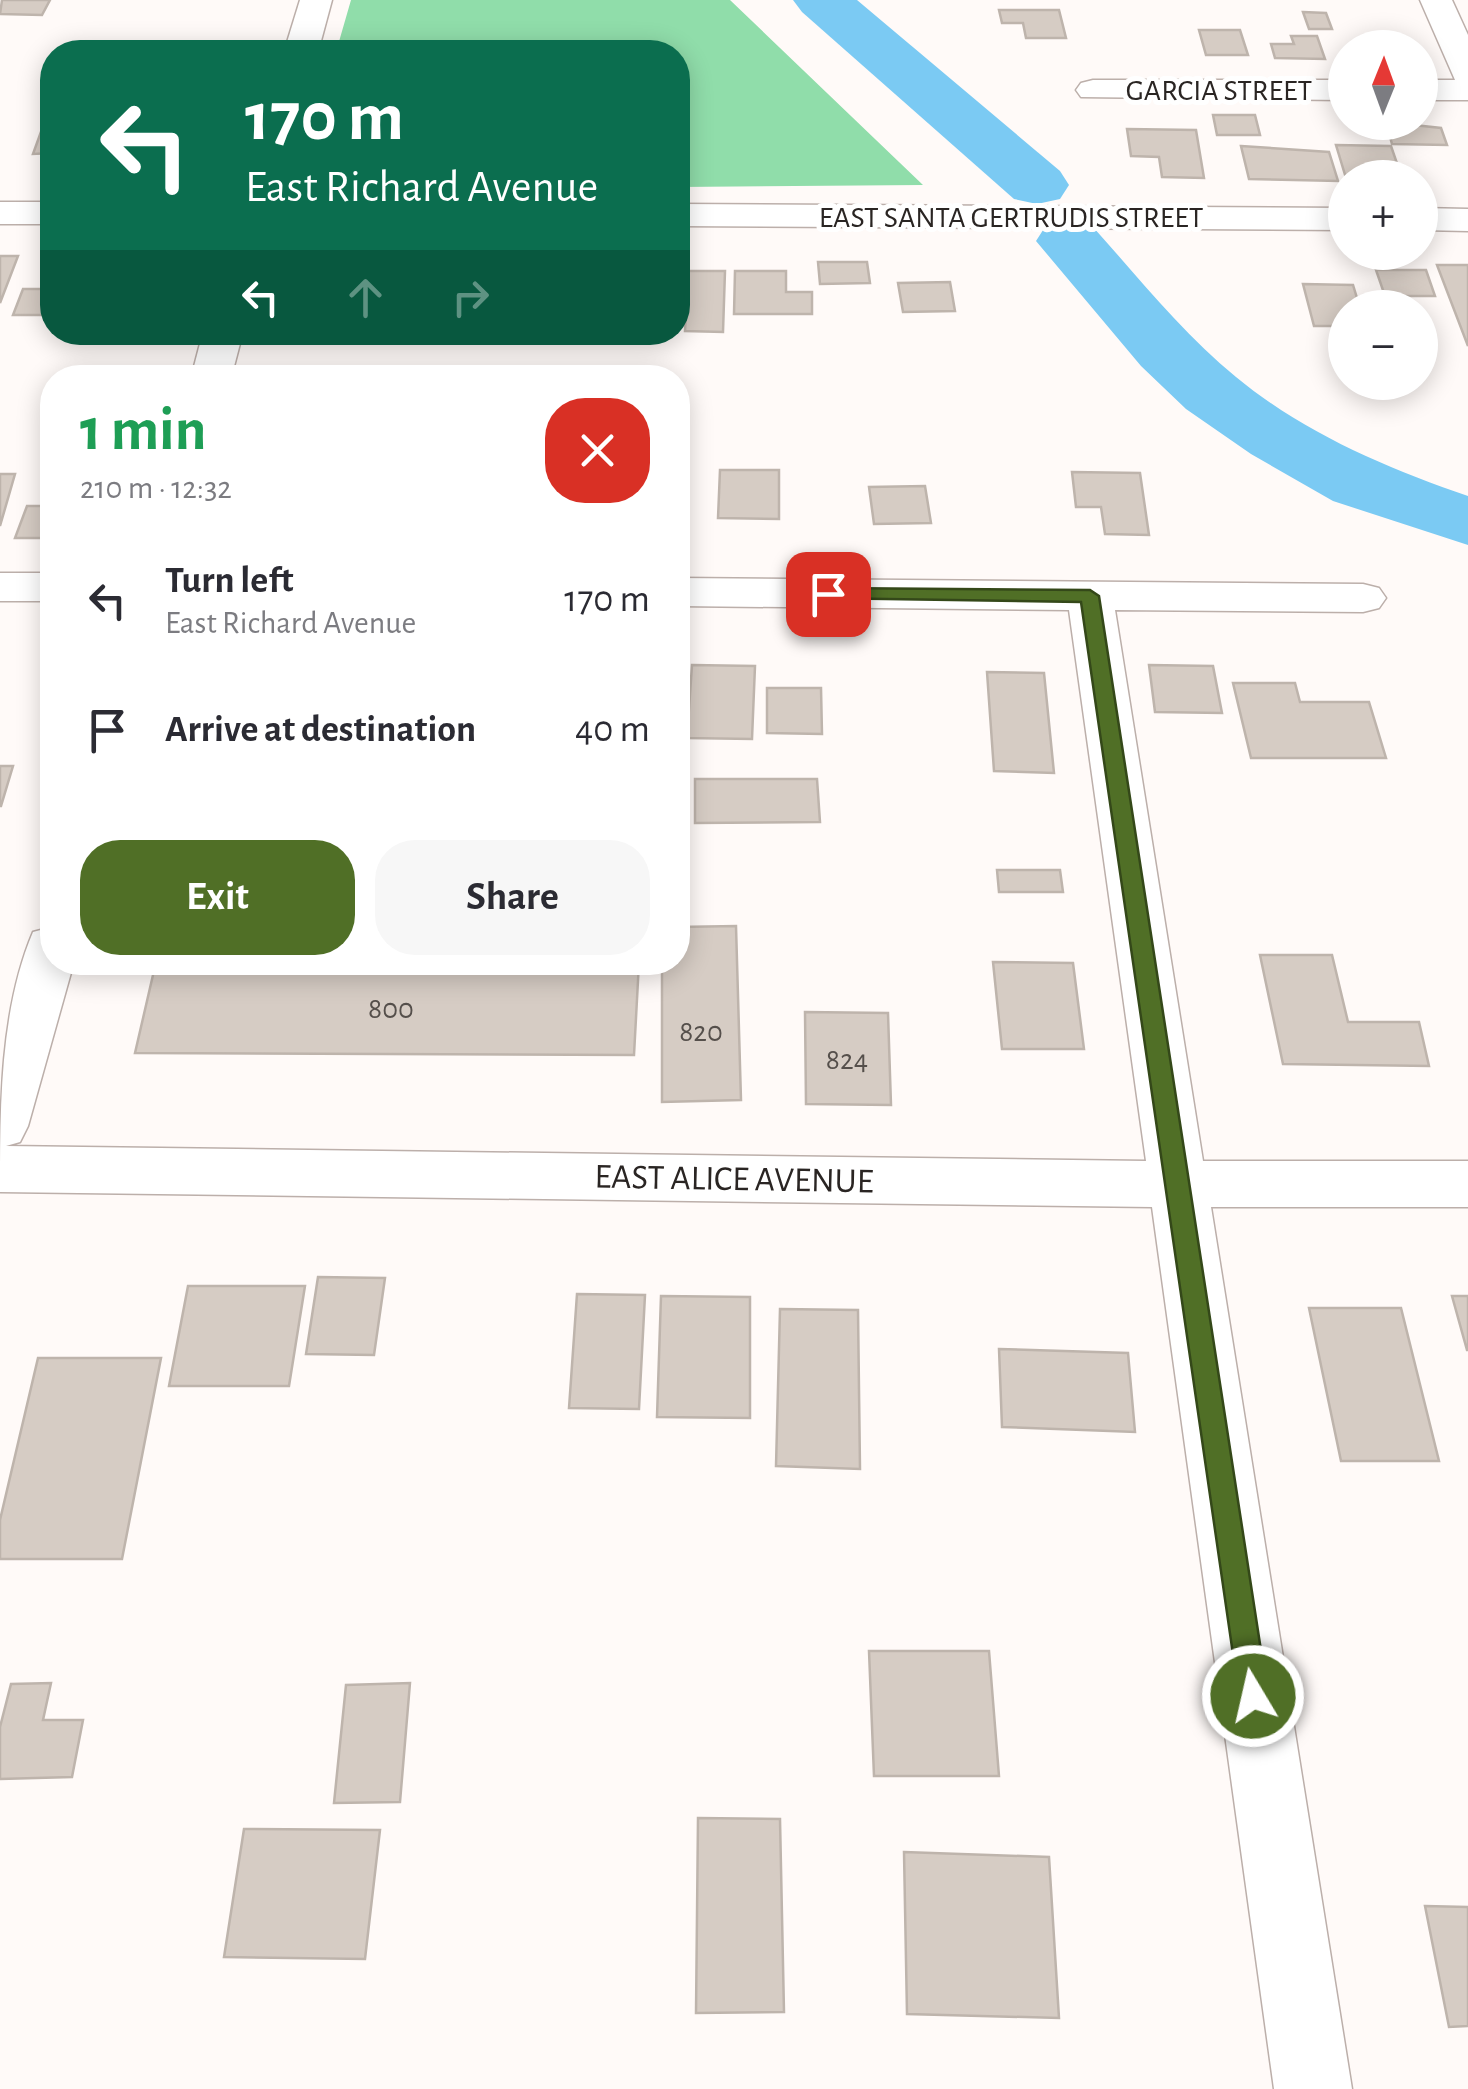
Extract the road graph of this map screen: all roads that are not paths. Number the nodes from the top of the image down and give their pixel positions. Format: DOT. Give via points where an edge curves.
graph roads {
  1 [pos="316,0"];
  2 [pos="1436,0"];
  3 [pos="304,40"];
  4 [pos="1468,72"];
  5 [pos="1093,90"];
  6 [pos="1328,90"];
  7 [pos="1438,90"];
  8 [pos="1468,90"];
  9 [pos="0,213"];
  10 [pos="40,213"];
  11 [pos="690,215"];
  12 [pos="1328,219"];
  13 [pos="1438,219"];
  14 [pos="1468,220"];
  15 [pos="40,587"];
  16 [pos="0,588"];
  17 [pos="690,592"];
  18 [pos="1090,596"];
  19 [pos="1363,598"];
  20 [pos="44,975"];
  21 [pos="0,1126"];
  22 [pos="0,1169"];
  23 [pos="1175,1184"];
  24 [pos="1468,1184"];
  25 [pos="1313,2089"];
  1 -- 3 [label="street"];
  2 -- 4 [label="street"];
  5 -- 6 [label="street, GARCIA STREET"];
  7 -- 8 [label="street"];
  9 -- 10 [label="street"];
  11 -- 12 [label="street, EAST SANTA GERTRUDIS STREET"];
  13 -- 14 [label="street"];
  15 -- 16 [label="street"];
  17 -- 18 [label="street"];
  18 -- 19 [label="street"];
  18 -- 23 [label="street"];
  20 -- 21 [label="street"];
  22 -- 23 [label="street, EAST ALICE AVENUE"];
  23 -- 24 [label="street, EAST ALICE AVENUE"];
  23 -- 25 [label="street"];
}
